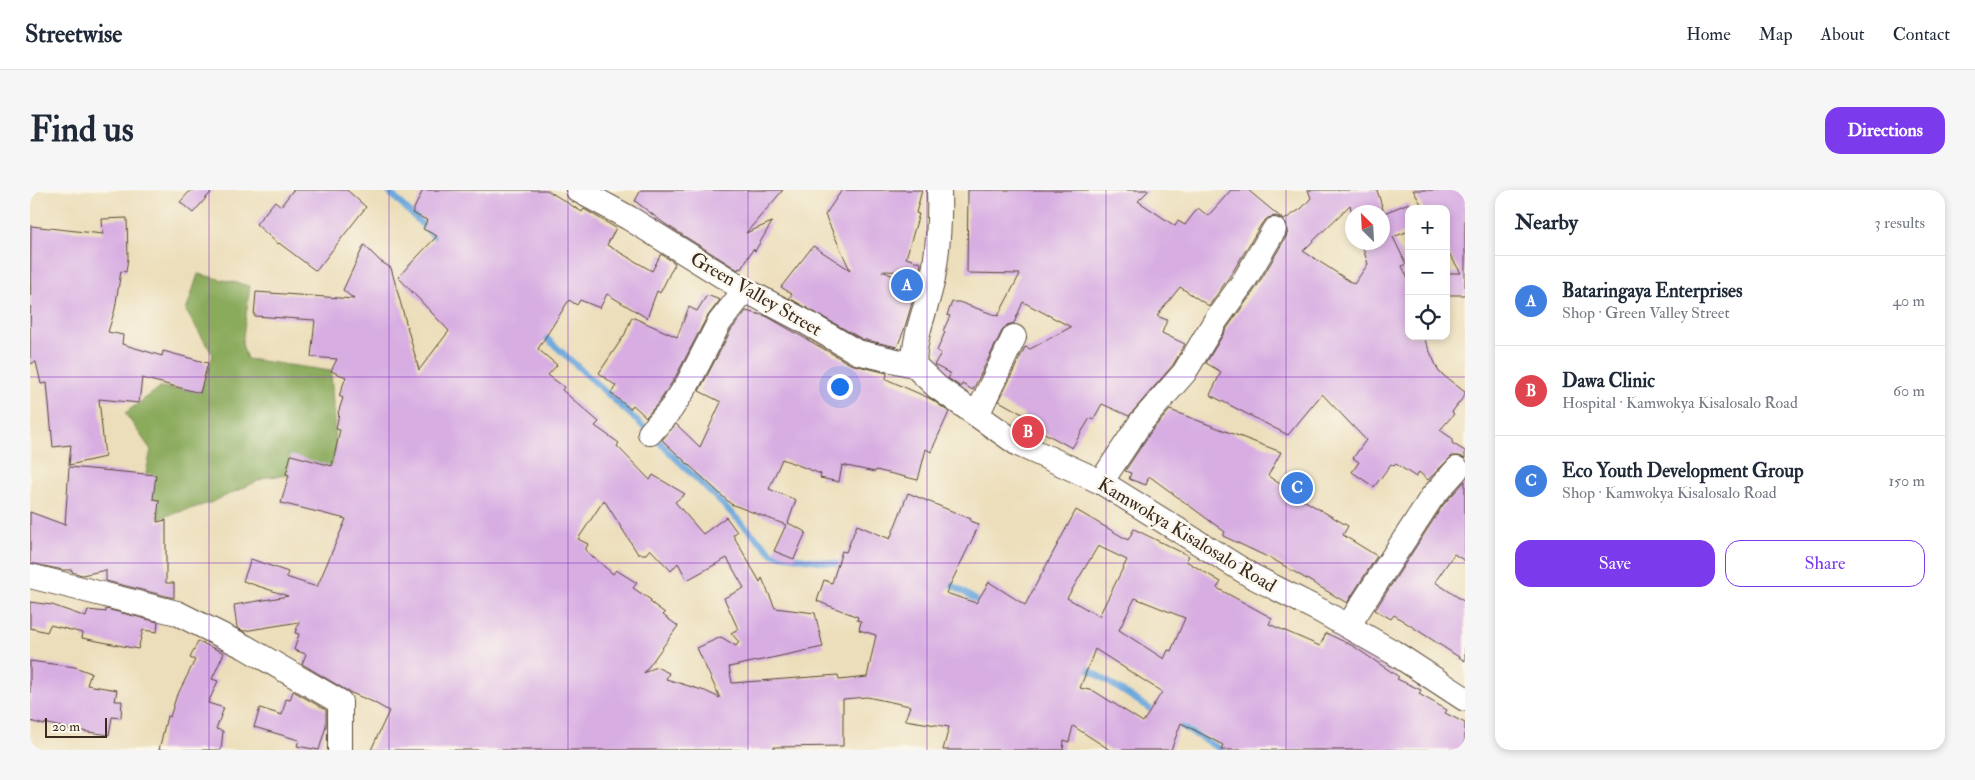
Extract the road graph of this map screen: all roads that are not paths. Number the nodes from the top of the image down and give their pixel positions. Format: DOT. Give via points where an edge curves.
graph roads {
  1 [pos="578,190"];
  2 [pos="939,190"];
  3 [pos="1274,230"];
  4 [pos="745,290"];
  5 [pos="1014,337"];
  6 [pos="914,364"];
  7 [pos="977,415"];
  8 [pos="650,433"];
  9 [pos="1457,469"];
  10 [pos="1101,482"];
  11 [pos="30,576"];
  12 [pos="1348,626"];
  13 [pos="1465,699"];
  14 [pos="340,750"];
  1 -- 4 [label="street, Green Valley Street"];
  2 -- 6 [label="street" via="940,220 933,279 916,338"];
  3 -- 10 [label="street" via="1184,373 1141,422"];
  4 -- 6 [label="street, Green Valley Street" via="857,352"];
  4 -- 8 [label="street" via="719,323 679,396"];
  5 -- 7 [label="street"];
  6 -- 7 [label="street, Kamwokya Kisalosalo Road" via="937,387"];
  7 -- 10 [label="street, Kamwokya Kisalosalo Road" via="1018,444"];
  9 -- 12 [label="street" via="1432,497"];
  10 -- 12 [label="street, Kamwokya Kisalosalo Road" via="1252,576"];
  11 -- 14 [label="street" via="177,613 245,647 340,702"];
  12 -- 13 [label="street, Kamwokya Kisalosalo Road"];
}
